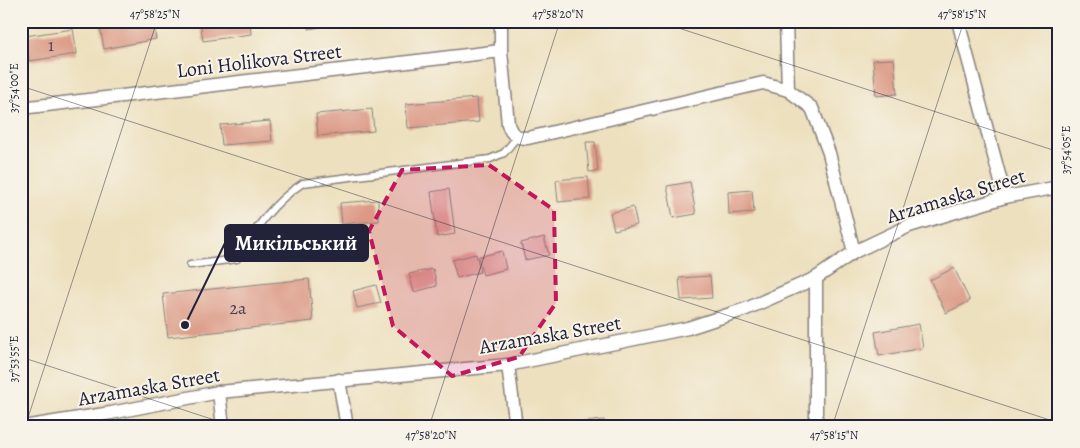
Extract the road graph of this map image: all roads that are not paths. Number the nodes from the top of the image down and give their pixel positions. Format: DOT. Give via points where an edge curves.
graph roads {
  1 [pos="501,21"];
  2 [pos="786,21"];
  3 [pos="958,21"];
  4 [pos="501,52"];
  5 [pos="788,90"];
  6 [pos="21,108"];
  7 [pos="517,137"];
  8 [pos="1059,187"];
  9 [pos="1005,197"];
  10 [pos="854,252"];
  11 [pos="190,265"];
  12 [pos="816,278"];
  13 [pos="508,365"];
  14 [pos="339,380"];
  15 [pos="219,392"];
  16 [pos="111,413"];
  17 [pos="23,427"];
  18 [pos="107,427"];
  19 [pos="223,427"];
  20 [pos="347,427"];
  21 [pos="516,427"];
  22 [pos="816,427"];
  1 -- 4 [label="street"];
  2 -- 5 [label="street"];
  3 -- 9 [label="street"];
  4 -- 6 [label="street, Loni Holikova Street"];
  4 -- 7 [label="street" via="508,124"];
  5 -- 7 [label="street" via="763,83 528,138"];
  5 -- 10 [label="street" via="812,108 829,153"];
  7 -- 11 [label="lane" via="504,152 490,159 303,183 282,197 237,259"];
  8 -- 9 [label="street, Arzamaska Street"];
  9 -- 10 [label="street, Arzamaska Street" via="909,226"];
  10 -- 12 [label="street, Arzamaska Street"];
  12 -- 13 [label="street, Arzamaska Street" via="688,328"];
  12 -- 22 [label="street"];
  13 -- 14 [label="street, Arzamaska Street"];
  13 -- 21 [label="street"];
  14 -- 15 [label="street, Arzamaska Street"];
  14 -- 20 [label="street"];
  15 -- 16 [label="street, Arzamaska Street"];
  15 -- 19 [label="street"];
  16 -- 17 [label="street, Arzamaska Street"];
  16 -- 18 [label="street"];
}
